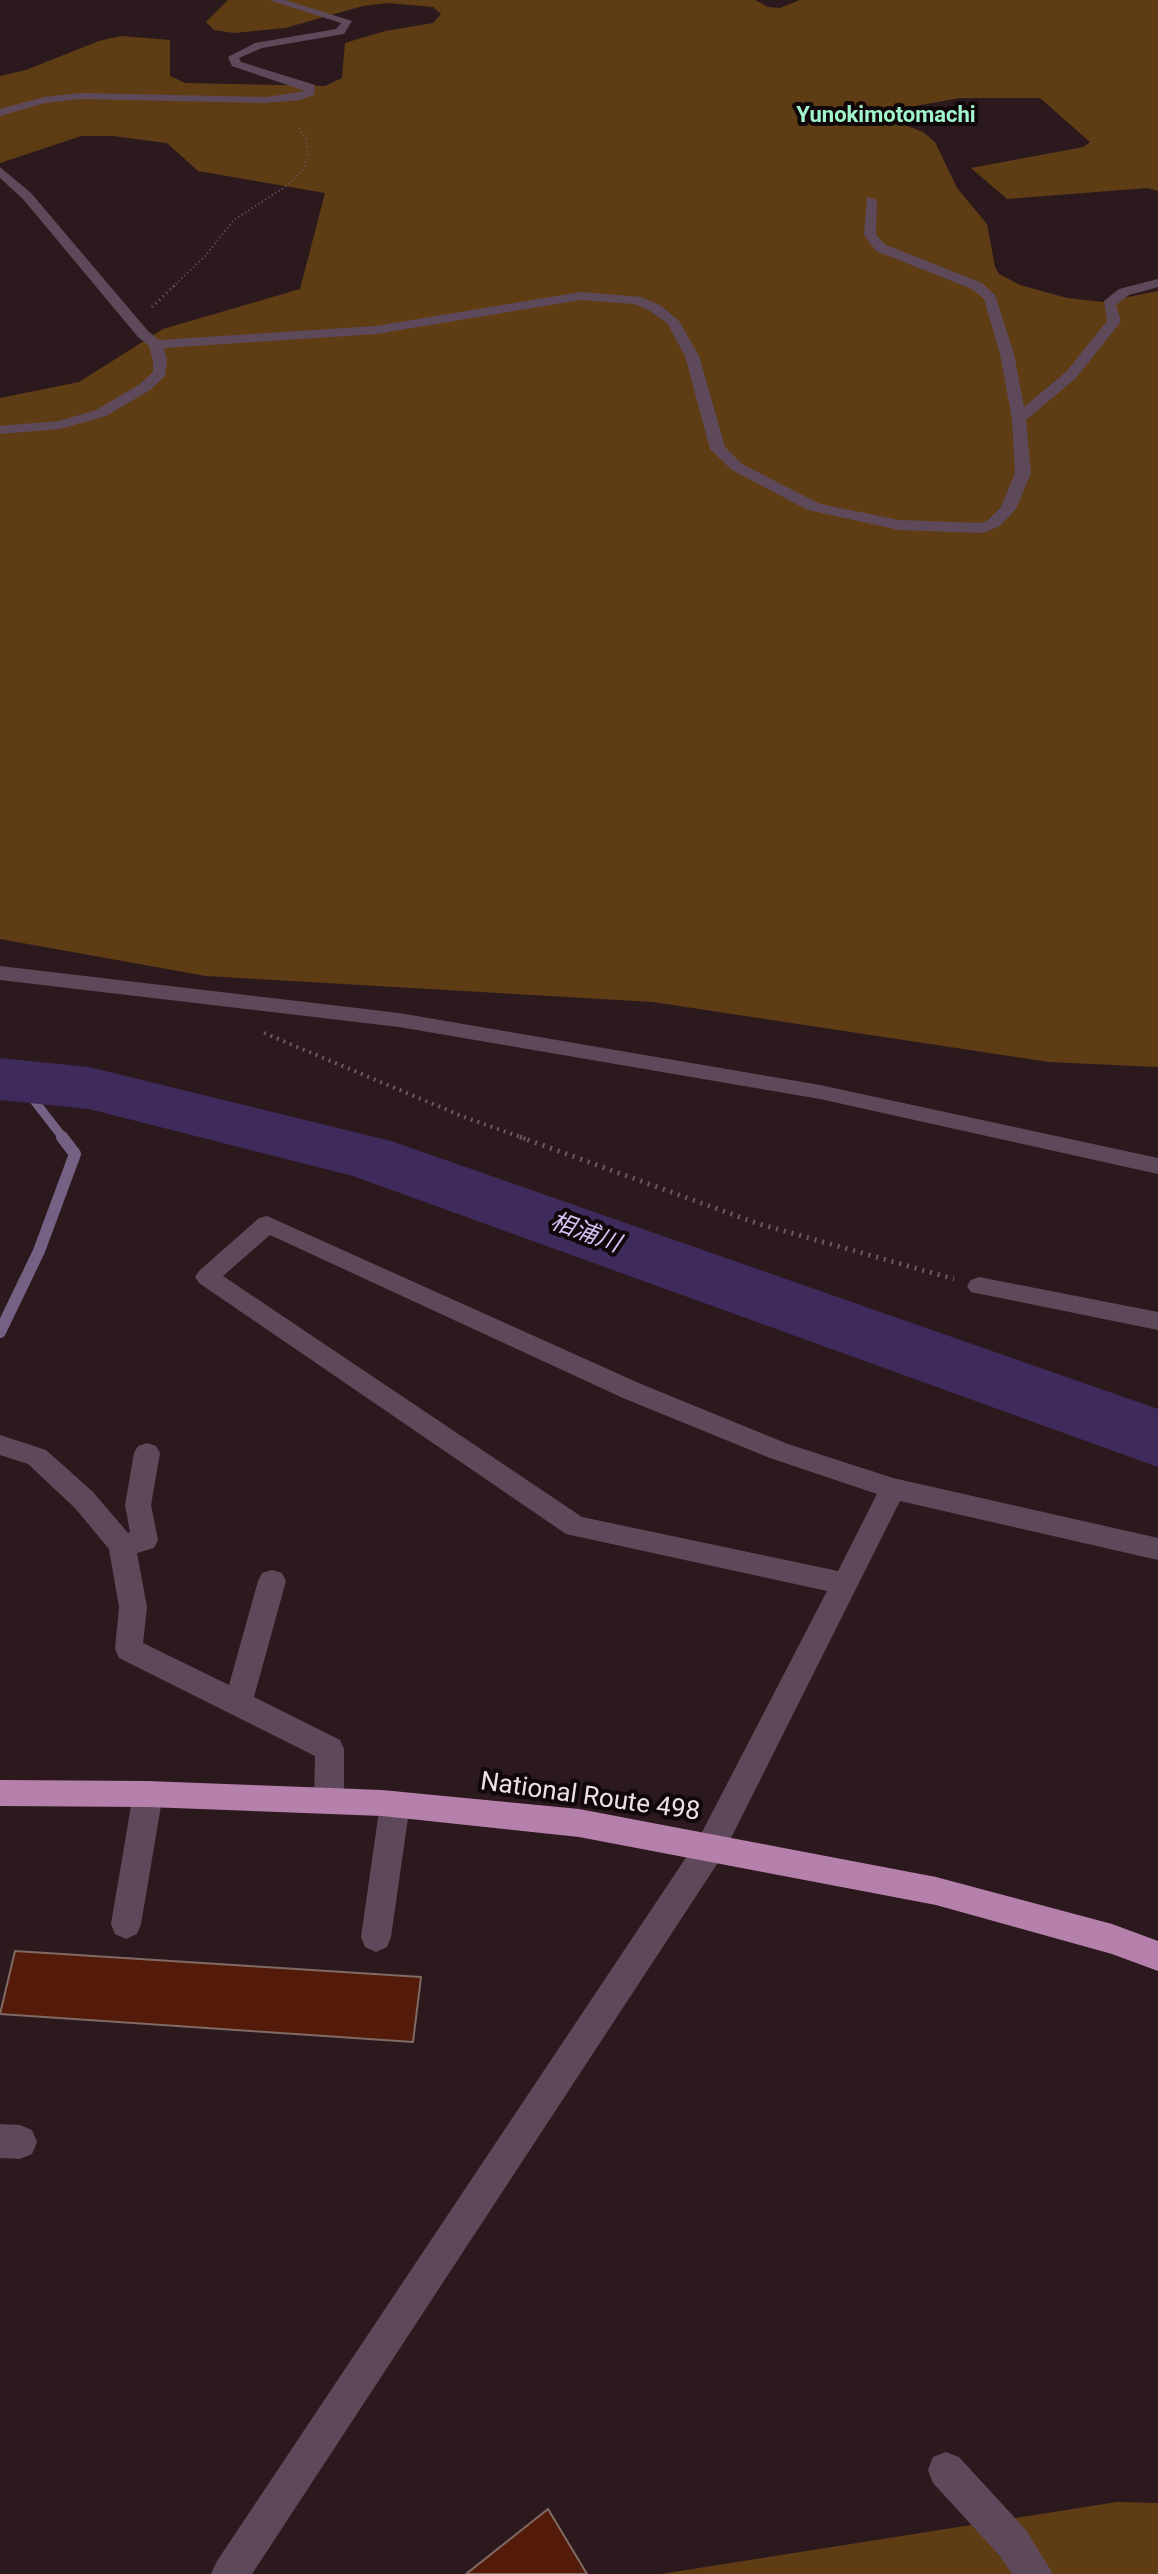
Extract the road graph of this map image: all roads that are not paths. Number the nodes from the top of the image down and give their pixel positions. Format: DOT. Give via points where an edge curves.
graph roads {
  1 [pos="274,0"];
  2 [pos="0,113"];
  3 [pos="0,171"];
  4 [pos="871,200"];
  5 [pos="1158,283"];
  6 [pos="156,344"];
  7 [pos="1019,419"];
  8 [pos="0,430"];
  9 [pos="0,973"];
  10 [pos="1158,1166"];
  11 [pos="979,1286"];
  12 [pos="1158,1321"];
  13 [pos="0,1445"];
  14 [pos="147,1453"];
  15 [pos="893,1489"];
  16 [pos="122,1545"];
  17 [pos="1158,1549"];
  18 [pos="272,1581"];
  19 [pos="847,1584"];
  20 [pos="238,1703"];
  21 [pos="0,1793"];
  22 [pos="148,1794"];
  23 [pos="329,1801"];
  24 [pos="395,1804"];
  25 [pos="710,1848"];
  26 [pos="126,1924"];
  27 [pos="376,1937"];
  28 [pos="1158,1956"];
  29 [pos="946,2470"];
  30 [pos="230,2574"];
  31 [pos="1034,2574"];
  1 -- 2 [label="street" via="347,21 340,32 259,45 233,57 236,64 311,87 310,93 267,100 80,96"];
  3 -- 6 [label="street"];
  4 -- 7 [label="street" via="870,235 881,248 977,286 990,298"];
  5 -- 7 [label="street" via="1124,292 1109,304 1114,321 1071,375"];
  6 -- 7 [label="street" via="376,330 581,296 636,300 672,321 692,356 718,449 737,467 814,507 899,525 983,528 994,523 1008,509 1023,473"];
  6 -- 8 [label="street" via="160,373 101,413 60,425"];
  9 -- 10 [label="street" via="399,1020 550,1044 820,1092"];
  11 -- 12 [label="street"];
  13 -- 16 [label="street" via="37,1457"];
  14 -- 16 [label="street" via="138,1505 145,1540"];
  15 -- 17 [label="street"];
  15 -- 19 [label="street"];
  15 -- 19 [label="street" via="779,1451 646,1397 267,1224 207,1277 575,1526"];
  16 -- 20 [label="street" via="133,1607 129,1649"];
  18 -- 20 [label="street"];
  19 -- 25 [label="street"];
  20 -- 23 [label="street" via="330,1749"];
  21 -- 22 [label="highway, National Route 498"];
  22 -- 23 [label="highway, National Route 498"];
  22 -- 26 [label="street"];
  23 -- 24 [label="highway, National Route 498"];
  24 -- 25 [label="highway, National Route 498" via="579,1823"];
  24 -- 27 [label="street"];
  25 -- 28 [label="highway, National Route 498" via="936,1891"];
  25 -- 30 [label="street"];
  29 -- 31 [label="street"];
}
